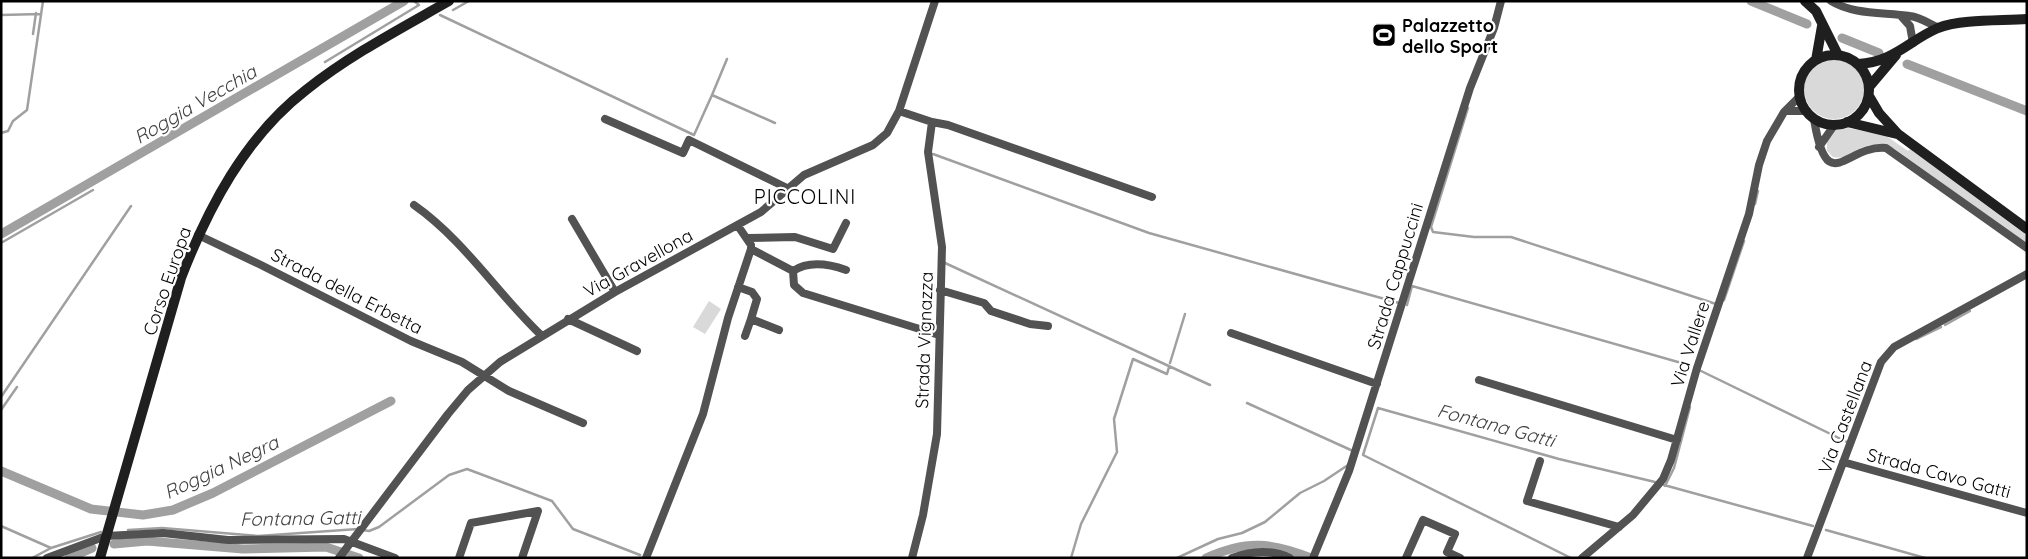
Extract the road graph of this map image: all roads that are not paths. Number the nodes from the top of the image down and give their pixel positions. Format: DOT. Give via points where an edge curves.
graph roads {
  1 [pos="449,1"];
  2 [pos="935,1"];
  3 [pos="1501,1"];
  4 [pos="1805,1"];
  5 [pos="1831,1"];
  6 [pos="1901,16"];
  7 [pos="2027,19"];
  8 [pos="1822,26"];
  9 [pos="1939,28"];
  10 [pos="1913,43"];
  11 [pos="1897,54"];
  12 [pos="1838,55"];
  13 [pos="1816,60"];
  14 [pos="1858,64"];
  15 [pos="1869,92"];
  16 [pos="1800,96"];
  17 [pos="899,111"];
  18 [pos="1784,112"];
  19 [pos="1811,115"];
  20 [pos="605,119"];
  21 [pos="932,122"];
  22 [pos="1847,122"];
  23 [pos="1835,124"];
  24 [pos="1898,134"];
  25 [pos="1819,147"];
  26 [pos="789,189"];
  27 [pos="1152,197"];
  28 [pos="414,205"];
  29 [pos="572,219"];
  30 [pos="846,223"];
  31 [pos="738,226"];
  32 [pos="2027,229"];
  33 [pos="198,235"];
  34 [pos="747,238"];
  35 [pos="2027,248"];
  36 [pos="751,250"];
  37 [pos="846,270"];
  38 [pos="793,271"];
  39 [pos="2027,274"];
  40 [pos="738,287"];
  41 [pos="940,290"];
  42 [pos="615,292"];
  43 [pos="568,319"];
  44 [pos="751,319"];
  45 [pos="1048,326"];
  46 [pos="779,330"];
  47 [pos="1231,333"];
  48 [pos="540,335"];
  49 [pos="939,335"];
  50 [pos="745,336"];
  51 [pos="637,351"];
  52 [pos="482,376"];
  53 [pos="1479,380"];
  54 [pos="1378,384"];
  55 [pos="583,422"];
  56 [pos="1677,440"];
  57 [pos="1540,461"];
  58 [pos="1843,462"];
  59 [pos="2027,513"];
  60 [pos="1618,527"];
  61 [pos="106,536"];
  62 [pos="349,544"];
  63 [pos="1314,555"];
  64 [pos="340,557"];
  65 [pos="47,558"];
  66 [pos="100,558"];
  67 [pos="395,558"];
  68 [pos="459,558"];
  69 [pos="522,558"];
  70 [pos="646,558"];
  71 [pos="912,558"];
  72 [pos="1232,558"];
  73 [pos="1290,558"];
  74 [pos="1406,558"];
  75 [pos="1460,558"];
  76 [pos="1582,558"];
  77 [pos="1807,558"];
  1 -- 33 [label="main road, Corso Europa" via="348,59 304,91 242,158"];
  2 -- 17 [label="street, Via Gravellona"];
  3 -- 54 [label="street, Strada Cappuccini" via="1470,88"];
  4 -- 8 [label="main road" via="1816,11"];
  5 -- 6 [label="street" via="1850,8"];
  6 -- 9 [label="street" via="1910,16"];
  6 -- 10 [label="street" via="1910,26"];
  7 -- 9 [label="main road"];
  8 -- 12 [label="main road"];
  8 -- 13 [label="main road"];
  9 -- 10 [label="main road"];
  10 -- 11 [label="main road"];
  11 -- 14 [label="main road" via="1874,63"];
  11 -- 15 [label="main road"];
  12 -- 13 [label="main road"];
  12 -- 14 [label="main road"];
  13 -- 16 [label="main road" via="1802,76"];
  14 -- 15 [label="main road" via="1866,75"];
  15 -- 22 [label="main road" via="1861,112"];
  15 -- 24 [label="main road" via="1879,113"];
  16 -- 18 [label="street, Via Vallere"];
  16 -- 19 [label="main road"];
  17 -- 21 [label="street"];
  17 -- 26 [label="street, Via Gravellona" via="887,133 873,145 804,176"];
  18 -- 19 [label="street" via="1794,110"];
  18 -- 56 [label="street, Via Vallere" via="1767,141 1759,165 1749,214 1697,368"];
  19 -- 23 [label="main road"];
  19 -- 25 [label="street"];
  20 -- 26 [label="street" via="683,153 689,140"];
  21 -- 27 [label="street"];
  21 -- 41 [label="street, Strada Vignazza" via="928,152 942,247"];
  22 -- 23 [label="main road"];
  22 -- 24 [label="main road"];
  23 -- 25 [label="street"];
  24 -- 32 [label="main road"];
  25 -- 35 [label="street" via="1827,159 1834,162 1845,162 1877,147 1886,148"];
  26 -- 31 [label="street, Via Gravellona"];
  28 -- 48 [label="street" via="439,222"];
  29 -- 42 [label="street"];
  30 -- 34 [label="street" via="833,249 795,237"];
  31 -- 34 [label="street"];
  31 -- 42 [label="street, Via Gravellona"];
  33 -- 52 [label="street, Strada della Erbetta" via="411,341 462,362"];
  33 -- 61 [label="main road, Corso Europa" via="181,278"];
  34 -- 36 [label="street"];
  36 -- 38 [label="street"];
  36 -- 40 [label="street"];
  37 -- 38 [label="street" via="803,264"];
  38 -- 49 [label="street" via="794,285 803,293"];
  39 -- 58 [label="street, Via Castellana" via="1894,347 1881,362 1873,379"];
  40 -- 44 [label="street" via="752,292 757,299"];
  40 -- 70 [label="street" via="703,414"];
  41 -- 45 [label="street" via="984,303 992,311 1030,324"];
  41 -- 49 [label="street, Strada Vignazza"];
  42 -- 43 [label="street, Via Gravellona"];
  43 -- 48 [label="street, Via Gravellona"];
  43 -- 51 [label="street"];
  44 -- 46 [label="street"];
  44 -- 50 [label="street"];
  47 -- 54 [label="street"];
  48 -- 52 [label="street, Via Gravellona"];
  49 -- 71 [label="street, Strada Vignazza" via="937,434"];
  52 -- 55 [label="street, Strada della Erbetta"];
  52 -- 62 [label="street, Via Gravellona" via="448,414"];
  53 -- 56 [label="street"];
  54 -- 63 [label="street, Strada Cappuccini" via="1349,470"];
  56 -- 60 [label="street, Via Vallere" via="1663,479 1633,515"];
  57 -- 60 [label="street" via="1527,501"];
  58 -- 59 [label="street, Strada Cavo Gatti"];
  58 -- 77 [label="street, Via Castellana"];
  60 -- 76 [label="street, Via Vallere"];
  61 -- 62 [label="street" via="163,533 228,540 344,539"];
  61 -- 65 [label="street"];
  61 -- 66 [label="main road, Corso Europa"];
  62 -- 64 [label="street, Via Gravellona"];
  62 -- 67 [label="street"];
  68 -- 69 [label="street" via="471,523 538,511"];
  72 -- 73 [label="street" via="1264,551"];
  74 -- 75 [label="street" via="1423,520 1455,534 1448,552"];
}
